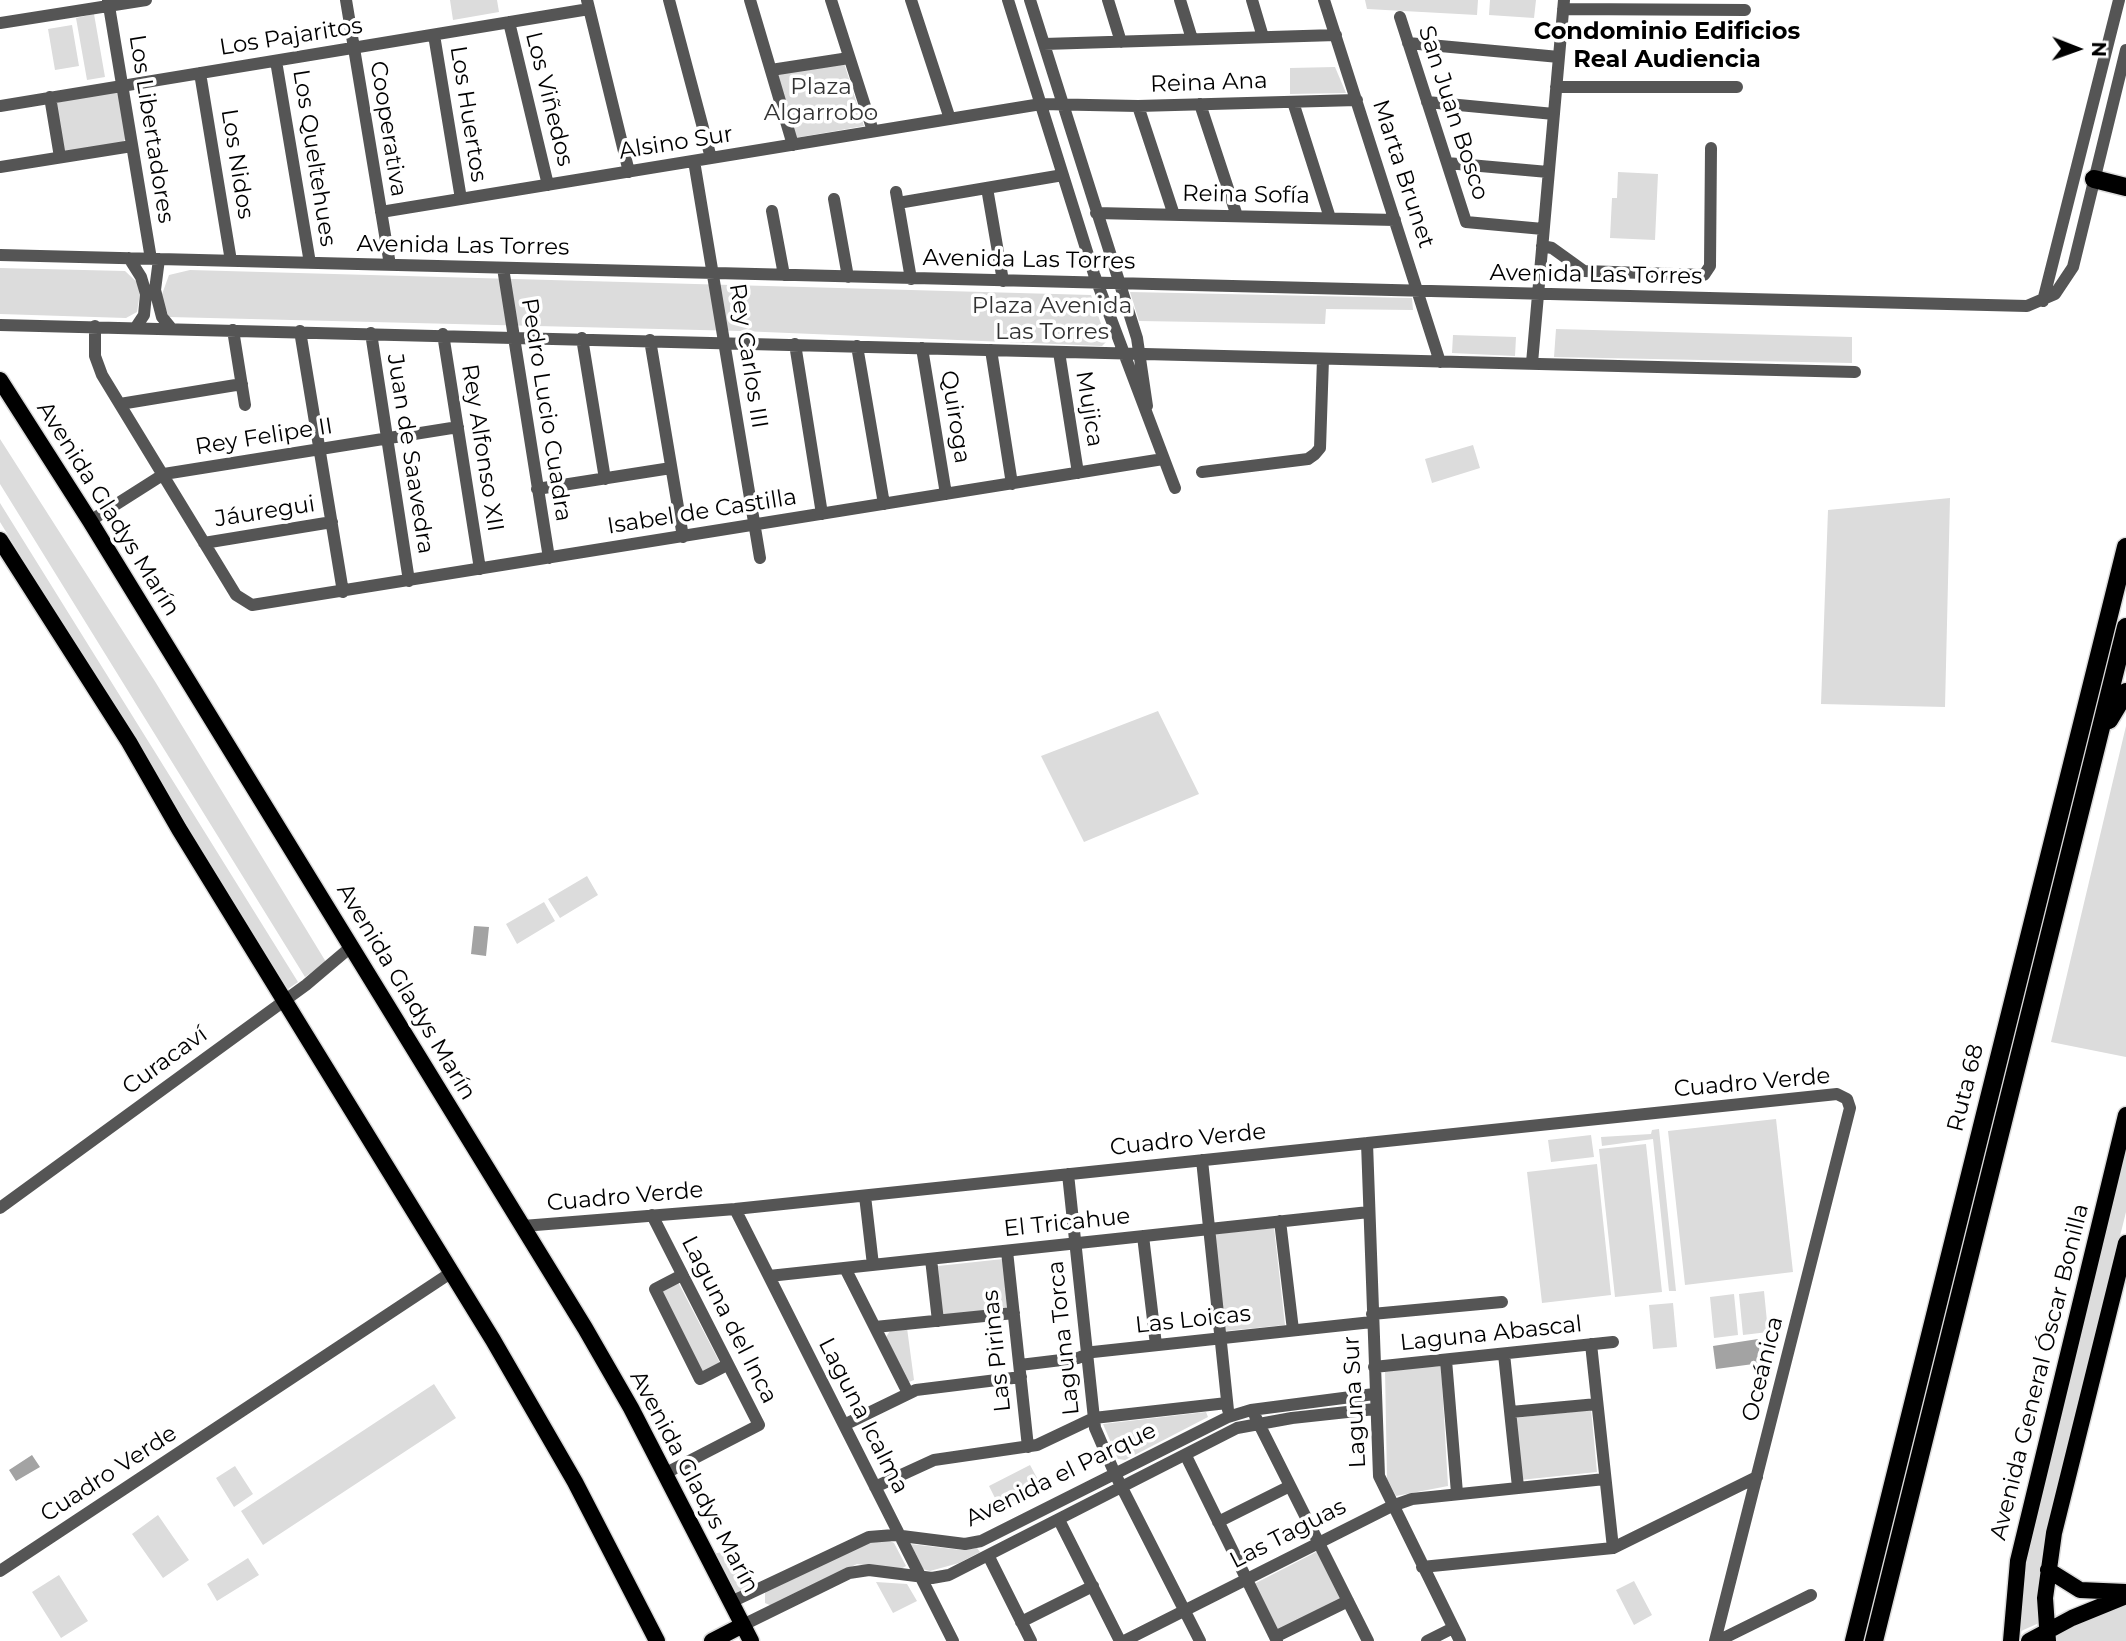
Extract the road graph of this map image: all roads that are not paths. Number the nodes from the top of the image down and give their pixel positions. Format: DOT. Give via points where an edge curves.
graph roads {
  1 [pos="146,0"];
  2 [pos="346,0"];
  3 [pos="669,0"];
  4 [pos="750,0"];
  5 [pos="831,0"];
  6 [pos="911,0"];
  7 [pos="1008,0"];
  8 [pos="1030,0"];
  9 [pos="1108,0"];
  10 [pos="1180,0"];
  11 [pos="1252,0"];
  12 [pos="1324,0"];
  13 [pos="2119,0"];
  14 [pos="109,3"];
  15 [pos="588,5"];
  16 [pos="1564,5"];
  17 [pos="1745,10"];
  18 [pos="1400,17"];
  19 [pos="509,22"];
  20 [pos="0,23"];
  21 [pos="434,35"];
  22 [pos="1336,35"];
  23 [pos="1263,37"];
  24 [pos="1192,39"];
  25 [pos="1121,42"];
  26 [pos="1408,43"];
  27 [pos="1044,44"];
  28 [pos="354,48"];
  29 [pos="2126,50"];
  30 [pos="1559,57"];
  31 [pos="849,58"];
  32 [pos="276,61"];
  33 [pos="771,71"];
  34 [pos="200,73"];
  35 [pos="122,86"];
  36 [pos="1556,87"];
  37 [pos="1737,87"];
  38 [pos="50,97"];
  39 [pos="1357,100"];
  40 [pos="1293,102"];
  41 [pos="1062,103"];
  42 [pos="1427,103"];
  43 [pos="1041,104"];
  44 [pos="1200,104"];
  45 [pos="0,106"];
  46 [pos="1138,106"];
  47 [pos="1554,114"];
  48 [pos="950,119"];
  49 [pos="873,131"];
  50 [pos="793,145"];
  51 [pos="132,146"];
  52 [pos="1711,148"];
  53 [pos="60,157"];
  54 [pos="711,158"];
  55 [pos="694,161"];
  56 [pos="1447,163"];
  57 [pos="0,166"];
  58 [pos="2078,169"];
  59 [pos="629,172"];
  60 [pos="1549,172"];
  61 [pos="1063,175"];
  62 [pos="2094,179"];
  63 [pos="548,185"];
  64 [pos="2126,187"];
  65 [pos="987,188"];
  66 [pos="461,199"];
  67 [pos="834,199"];
  68 [pos="772,211"];
  69 [pos="380,212"];
  70 [pos="1096,213"];
  71 [pos="1174,215"];
  72 [pos="1237,216"];
  73 [pos="1330,218"];
  74 [pos="1395,220"];
  75 [pos="1543,229"];
  76 [pos="1542,246"];
  77 [pos="0,255"];
  78 [pos="130,258"];
  79 [pos="155,259"];
  80 [pos="231,261"];
  81 [pos="310,263"];
  82 [pos="390,265"];
  83 [pos="503,268"];
  84 [pos="713,274"];
  85 [pos="783,275"];
  86 [pos="848,277"];
  87 [pos="911,279"];
  88 [pos="1003,281"];
  89 [pos="1097,283"];
  90 [pos="1120,283"];
  91 [pos="1419,293"];
  92 [pos="1537,295"];
  93 [pos="2043,301"];
  94 [pos="0,325"];
  95 [pos="96,326"];
  96 [pos="136,327"];
  97 [pos="170,328"];
  98 [pos="233,330"];
  99 [pos="300,331"];
  100 [pos="371,333"];
  101 [pos="443,334"];
  102 [pos="512,336"];
  103 [pos="582,338"];
  104 [pos="650,340"];
  105 [pos="724,342"];
  106 [pos="795,344"];
  107 [pos="857,346"];
  108 [pos="922,348"];
  109 [pos="991,350"];
  110 [pos="1059,352"];
  111 [pos="1122,354"];
  112 [pos="1142,354"];
  113 [pos="1323,359"];
  114 [pos="1440,362"];
  115 [pos="1532,363"];
  116 [pos="1855,372"];
  117 [pos="0,380"];
  118 [pos="242,384"];
  119 [pos="120,404"];
  120 [pos="245,405"];
  121 [pos="1149,422"];
  122 [pos="458,427"];
  123 [pos="387,439"];
  124 [pos="320,450"];
  125 [pos="1163,459"];
  126 [pos="671,468"];
  127 [pos="1202,472"];
  128 [pos="1078,473"];
  129 [pos="164,474"];
  130 [pos="605,479"];
  131 [pos="1012,484"];
  132 [pos="1175,488"];
  133 [pos="537,489"];
  134 [pos="946,494"];
  135 [pos="884,504"];
  136 [pos="822,514"];
  137 [pos="90,521"];
  138 [pos="332,523"];
  139 [pos="754,525"];
  140 [pos="683,537"];
  141 [pos="0,540"];
  142 [pos="204,543"];
  143 [pos="2126,547"];
  144 [pos="549,558"];
  145 [pos="760,558"];
  146 [pos="480,569"];
  147 [pos="409,581"];
  148 [pos="343,592"];
  149 [pos="2126,627"];
  150 [pos="2126,692"];
  151 [pos="2094,756"];
  152 [pos="352,946"];
  153 [pos="284,1000"];
  154 [pos="1850,1108"];
  155 [pos="2126,1115"];
  156 [pos="1367,1143"];
  157 [pos="1202,1160"];
  158 [pos="1068,1174"];
  159 [pos="864,1196"];
  160 [pos="0,1208"];
  161 [pos="735,1209"];
  162 [pos="1369,1212"];
  163 [pos="652,1215"];
  164 [pos="1280,1221"];
  165 [pos="523,1226"];
  166 [pos="1209,1229"];
  167 [pos="1143,1236"];
  168 [pos="2126,1243"];
  169 [pos="1075,1244"];
  170 [pos="1007,1251"];
  171 [pos="931,1259"];
  172 [pos="873,1265"];
  173 [pos="845,1268"];
  174 [pos="452,1272"];
  175 [pos="682,1275"];
  176 [pos="769,1276"];
  177 [pos="1502,1302"];
  178 [pos="1014,1312"];
  179 [pos="1372,1318"];
  180 [pos="938,1321"];
  181 [pos="875,1327"];
  182 [pos="1293,1331"];
  183 [pos="1220,1338"];
  184 [pos="1613,1342"];
  185 [pos="1591,1345"];
  186 [pos="1156,1346"];
  187 [pos="1504,1353"];
  188 [pos="1087,1354"];
  189 [pos="1446,1360"];
  190 [pos="727,1365"];
  191 [pos="1374,1367"];
  192 [pos="1020,1371"];
  193 [pos="908,1393"];
  194 [pos="1374,1394"];
  195 [pos="1227,1403"];
  196 [pos="1597,1404"];
  197 [pos="1375,1409"];
  198 [pos="1251,1410"];
  199 [pos="1511,1412"];
  200 [pos="1228,1417"];
  201 [pos="1094,1419"];
  202 [pos="1258,1422"];
  203 [pos="844,1425"];
  204 [pos="1028,1447"];
  205 [pos="1186,1456"];
  206 [pos="666,1473"];
  207 [pos="1115,1474"];
  208 [pos="1757,1477"];
  209 [pos="1605,1479"];
  210 [pos="1290,1486"];
  211 [pos="1518,1487"];
  212 [pos="875,1488"];
  213 [pos="1123,1488"];
  214 [pos="1457,1493"];
  215 [pos="1392,1506"];
  216 [pos="1059,1520"];
  217 [pos="1218,1522"];
  218 [pos="900,1536"];
  219 [pos="1318,1543"];
  220 [pos="1612,1548"];
  221 [pos="988,1555"];
  222 [pos="1422,1567"];
  223 [pos="2048,1570"];
  224 [pos="0,1571"];
  225 [pos="920,1577"];
  226 [pos="1247,1579"];
  227 [pos="1093,1586"];
  228 [pos="2126,1594"];
  229 [pos="1811,1595"];
  230 [pos="1348,1601"];
  231 [pos="731,1602"];
  232 [pos="1185,1610"];
  233 [pos="1021,1622"];
  234 [pos="743,1625"];
  235 [pos="1453,1628"];
  236 [pos="2047,1636"];
  237 [pos="1276,1639"];
  238 [pos="657,1641"];
  239 [pos="712,1641"];
  240 [pos="751,1641"];
  241 [pos="953,1641"];
  242 [pos="1031,1641"];
  243 [pos="1122,1641"];
  244 [pos="1200,1641"];
  245 [pos="1368,1641"];
  246 [pos="1427,1641"];
  247 [pos="1460,1641"];
  248 [pos="1717,1641"];
  249 [pos="1854,1641"];
  250 [pos="1874,1641"];
  251 [pos="2011,1641"];
  252 [pos="2029,1641"];
  1 -- 14 [label="street"];
  2 -- 28 [label="street, Cooperativa"];
  3 -- 54 [label="street"];
  4 -- 33 [label="street"];
  5 -- 31 [label="street"];
  6 -- 48 [label="street"];
  7 -- 43 [label="street"];
  8 -- 27 [label="street"];
  9 -- 25 [label="street"];
  10 -- 24 [label="street"];
  11 -- 23 [label="street"];
  12 -- 22 [label="street, Marta Brunet"];
  13 -- 58 [label="street"];
  14 -- 20 [label="street"];
  14 -- 35 [label="street, Los Libertadores"];
  15 -- 19 [label="street, Los Pajaritos"];
  15 -- 59 [label="street"];
  16 -- 17 [label="street"];
  16 -- 30 [label="street"];
  18 -- 26 [label="street, San Juan Bosco"];
  19 -- 21 [label="street, Los Pajaritos"];
  19 -- 63 [label="street, Los Viñedos"];
  21 -- 28 [label="street, Los Pajaritos"];
  21 -- 66 [label="street, Los Huertos"];
  22 -- 23 [label="street"];
  22 -- 39 [label="street, Marta Brunet"];
  23 -- 24 [label="street"];
  24 -- 25 [label="street"];
  25 -- 27 [label="street"];
  26 -- 30 [label="street"];
  26 -- 42 [label="street, San Juan Bosco"];
  27 -- 41 [label="street"];
  28 -- 32 [label="street, Los Pajaritos"];
  28 -- 69 [label="street, Cooperativa"];
  29 -- 62 [label="street"];
  30 -- 36 [label="street"];
  31 -- 33 [label="street"];
  31 -- 49 [label="street"];
  32 -- 34 [label="street, Los Pajaritos"];
  32 -- 81 [label="street, Los Queltehues"];
  33 -- 50 [label="street"];
  34 -- 35 [label="street, Los Pajaritos"];
  34 -- 80 [label="street, Los Nidos"];
  35 -- 38 [label="street, Los Pajaritos"];
  35 -- 51 [label="street, Los Libertadores"];
  36 -- 37 [label="street"];
  36 -- 47 [label="street"];
  38 -- 45 [label="street, Los Pajaritos"];
  38 -- 53 [label="street"];
  39 -- 40 [label="street, Reina Ana"];
  39 -- 74 [label="street, Marta Brunet"];
  40 -- 44 [label="street, Reina Ana"];
  40 -- 73 [label="street"];
  41 -- 43 [label="street, Alsino Sur"];
  41 -- 46 [label="street, Reina Ana"];
  41 -- 70 [label="street"];
  42 -- 47 [label="street"];
  42 -- 56 [label="street, San Juan Bosco"];
  43 -- 48 [label="street, Alsino Sur"];
  43 -- 61 [label="street"];
  44 -- 46 [label="street, Reina Ana"];
  44 -- 72 [label="street"];
  46 -- 71 [label="street"];
  47 -- 60 [label="street"];
  48 -- 49 [label="street, Alsino Sur"];
  49 -- 50 [label="street, Alsino Sur"];
  50 -- 54 [label="street, Alsino Sur"];
  51 -- 53 [label="street"];
  51 -- 79 [label="street, Los Libertadores"];
  52 -- 76 [label="street" via="1710,266 1704,275 1584,271"];
  53 -- 57 [label="street"];
  54 -- 55 [label="street, Alsino Sur"];
  55 -- 59 [label="street, Alsino Sur"];
  55 -- 84 [label="street, Rey Carlos III"];
  56 -- 60 [label="street"];
  56 -- 75 [label="street, San Juan Bosco" via="1466,222"];
  58 -- 62 [label="street"];
  58 -- 93 [label="street"];
  59 -- 63 [label="street, Alsino Sur"];
  60 -- 75 [label="street"];
  61 -- 65 [label="street"];
  61 -- 89 [label="street"];
  62 -- 64 [label="highway"];
  62 -- 93 [label="street, Avenida Las Torres" via="2069,275 2055,294"];
  63 -- 66 [label="street, Alsino Sur"];
  65 -- 87 [label="street" via="897,197"];
  65 -- 88 [label="street"];
  66 -- 69 [label="street, Alsino Sur"];
  67 -- 86 [label="street"];
  68 -- 85 [label="street"];
  69 -- 82 [label="street, Cooperativa"];
  70 -- 71 [label="street, Reina Sofía"];
  70 -- 90 [label="street"];
  71 -- 72 [label="street, Reina Sofía"];
  72 -- 73 [label="street, Reina Sofía"];
  73 -- 74 [label="street, Reina Sofía"];
  74 -- 91 [label="street, Marta Brunet"];
  75 -- 76 [label="street"];
  76 -- 92 [label="street"];
  77 -- 78 [label="street, Avenida Las Torres"];
  78 -- 79 [label="street, Avenida Las Torres"];
  78 -- 96 [label="street" via="146,294 144,315"];
  79 -- 80 [label="street, Avenida Las Torres"];
  79 -- 97 [label="street, Los Libertadores" via="155,290"];
  80 -- 81 [label="street, Avenida Las Torres"];
  81 -- 82 [label="street, Avenida Las Torres"];
  82 -- 83 [label="street, Avenida Las Torres"];
  83 -- 84 [label="street, Avenida Las Torres"];
  83 -- 102 [label="street, Pedro Lucio Cuadra"];
  84 -- 85 [label="street, Avenida Las Torres"];
  84 -- 105 [label="street, Rey Carlos III"];
  85 -- 86 [label="street, Avenida Las Torres"];
  86 -- 87 [label="street, Avenida Las Torres"];
  87 -- 88 [label="street, Avenida Las Torres"];
  88 -- 89 [label="street, Avenida Las Torres"];
  89 -- 90 [label="street, Avenida Las Torres"];
  89 -- 111 [label="street"];
  90 -- 91 [label="street, Avenida Las Torres"];
  90 -- 112 [label="street"];
  91 -- 92 [label="street, Avenida Las Torres"];
  91 -- 114 [label="street, Marta Brunet"];
  92 -- 93 [label="street, Avenida Las Torres" via="2021,306"];
  92 -- 115 [label="street"];
  94 -- 95 [label="street"];
  95 -- 96 [label="street"];
  95 -- 119 [label="street" via="97,362"];
  96 -- 97 [label="street"];
  97 -- 98 [label="street"];
  98 -- 99 [label="street"];
  98 -- 118 [label="street"];
  99 -- 100 [label="street"];
  99 -- 124 [label="street"];
  100 -- 101 [label="street"];
  100 -- 123 [label="street, Juan de Saavedra"];
  101 -- 102 [label="street"];
  101 -- 122 [label="street, Rey Alfonso XII"];
  102 -- 103 [label="street"];
  102 -- 133 [label="street, Pedro Lucio Cuadra"];
  103 -- 104 [label="street"];
  103 -- 130 [label="street"];
  104 -- 105 [label="street"];
  104 -- 126 [label="street"];
  105 -- 106 [label="street"];
  105 -- 139 [label="street, Rey Carlos III"];
  106 -- 107 [label="street"];
  106 -- 136 [label="street"];
  107 -- 108 [label="street"];
  107 -- 135 [label="street"];
  108 -- 109 [label="street"];
  108 -- 134 [label="street, Quiroga"];
  109 -- 110 [label="street"];
  109 -- 131 [label="street"];
  110 -- 111 [label="street"];
  110 -- 128 [label="street, Mujica"];
  111 -- 112 [label="street"];
  111 -- 121 [label="street"];
  112 -- 113 [label="street"];
  112 -- 121 [label="street"];
  113 -- 114 [label="street"];
  113 -- 127 [label="street" via="1320,448 1315,454"];
  114 -- 115 [label="street"];
  115 -- 116 [label="street"];
  117 -- 137 [label="main road, Avenida Gladys Marín"];
  118 -- 119 [label="street"];
  118 -- 120 [label="street"];
  119 -- 129 [label="street"];
  121 -- 125 [label="street"];
  122 -- 123 [label="street, Rey Felipe II"];
  122 -- 146 [label="street, Rey Alfonso XII"];
  123 -- 124 [label="street, Rey Felipe II"];
  123 -- 147 [label="street, Juan de Saavedra"];
  124 -- 129 [label="street, Rey Felipe II"];
  124 -- 138 [label="street"];
  125 -- 128 [label="street, Isabel de Castilla"];
  125 -- 132 [label="street"];
  126 -- 130 [label="street"];
  126 -- 140 [label="street"];
  128 -- 131 [label="street, Isabel de Castilla"];
  129 -- 137 [label="street, Rey Felipe II"];
  129 -- 142 [label="street"];
  130 -- 133 [label="street"];
  131 -- 134 [label="street, Isabel de Castilla"];
  133 -- 144 [label="street, Pedro Lucio Cuadra"];
  134 -- 135 [label="street, Isabel de Castilla"];
  135 -- 136 [label="street, Isabel de Castilla"];
  136 -- 139 [label="street, Isabel de Castilla"];
  137 -- 152 [label="main road, Avenida Gladys Marín"];
  138 -- 142 [label="street, Jáuregui"];
  138 -- 148 [label="street"];
  139 -- 140 [label="street, Isabel de Castilla"];
  139 -- 145 [label="street, Rey Carlos III"];
  140 -- 144 [label="street, Isabel de Castilla"];
  141 -- 153 [label="main road" via="129,742"];
  142 -- 148 [label="street, Isabel de Castilla" via="236,595 247,604"];
  143 -- 249 [label="highway, Ruta 68"];
  144 -- 146 [label="street, Isabel de Castilla"];
  146 -- 147 [label="street, Isabel de Castilla"];
  147 -- 148 [label="street, Isabel de Castilla"];
  149 -- 151 [label="highway, Ruta 68"];
  150 -- 151 [label="highway"];
  151 -- 250 [label="highway, Ruta 68"];
  152 -- 153 [label="street, Curacaví"];
  152 -- 165 [label="main road, Avenida Gladys Marín"];
  153 -- 160 [label="street, Curacaví"];
  153 -- 174 [label="main road"];
  154 -- 156 [label="street, Cuadro Verde" via="1847,1099 1837,1094"];
  154 -- 208 [label="street, Oceánica"];
  155 -- 251 [label="main road, Avenida General Óscar Bonilla" via="2018,1561"];
  156 -- 157 [label="street, Cuadro Verde"];
  156 -- 162 [label="street, Laguna Sur"];
  157 -- 158 [label="street, Cuadro Verde"];
  157 -- 166 [label="street"];
  158 -- 159 [label="street, Cuadro Verde"];
  158 -- 169 [label="street, Laguna Torca"];
  159 -- 161 [label="street, Cuadro Verde"];
  159 -- 172 [label="street"];
  161 -- 163 [label="street, Cuadro Verde"];
  161 -- 176 [label="street, Laguna Icalma"];
  162 -- 164 [label="street, El Tricahue"];
  162 -- 179 [label="street, Laguna Sur"];
  163 -- 165 [label="street, Cuadro Verde"];
  163 -- 175 [label="street, Laguna del Inca"];
  164 -- 166 [label="street, El Tricahue"];
  164 -- 182 [label="street"];
  165 -- 206 [label="main road, Avenida Gladys Marín"];
  166 -- 167 [label="street, El Tricahue"];
  166 -- 183 [label="street"];
  167 -- 169 [label="street, El Tricahue"];
  167 -- 186 [label="street"];
  168 -- 223 [label="main road"];
  169 -- 170 [label="street, El Tricahue"];
  169 -- 188 [label="street, Laguna Torca"];
  170 -- 171 [label="street, El Tricahue"];
  170 -- 178 [label="street, Las Pirinas"];
  171 -- 172 [label="street, El Tricahue"];
  171 -- 180 [label="street"];
  172 -- 173 [label="street, El Tricahue"];
  173 -- 176 [label="street, El Tricahue"];
  173 -- 181 [label="street"];
  174 -- 224 [label="street, Cuadro Verde"];
  174 -- 238 [label="main road" via="547,1431"];
  175 -- 190 [label="street, Laguna del Inca"];
  175 -- 190 [label="street" via="655,1289 700,1379"];
  176 -- 203 [label="street, Laguna Icalma"];
  177 -- 179 [label="street, Las Loicas"];
  178 -- 180 [label="street"];
  178 -- 192 [label="street, Las Pirinas"];
  179 -- 182 [label="street, Las Loicas"];
  179 -- 191 [label="street, Laguna Sur"];
  180 -- 181 [label="street"];
  181 -- 193 [label="street"];
  182 -- 183 [label="street, Las Loicas"];
  183 -- 186 [label="street, Las Loicas"];
  183 -- 195 [label="street"];
  184 -- 185 [label="street, Laguna Abascal"];
  185 -- 187 [label="street, Laguna Abascal"];
  185 -- 196 [label="street"];
  186 -- 188 [label="street, Las Loicas"];
  187 -- 189 [label="street, Laguna Abascal"];
  187 -- 199 [label="street"];
  188 -- 192 [label="street, Las Loicas"];
  188 -- 201 [label="street, Laguna Torca"];
  189 -- 191 [label="street, Laguna Abascal"];
  189 -- 214 [label="street"];
  190 -- 206 [label="street, Laguna del Inca" via="759,1425"];
  191 -- 194 [label="street, Laguna Sur"];
  192 -- 193 [label="street, Las Loicas"];
  192 -- 204 [label="street, Las Pirinas"];
  193 -- 203 [label="street, Las Loicas"];
  194 -- 197 [label="street, Laguna Sur"];
  194 -- 198 [label="street, Avenida el Parque"];
  195 -- 200 [label="street"];
  195 -- 201 [label="street"];
  196 -- 199 [label="street"];
  196 -- 209 [label="street"];
  197 -- 202 [label="street, Avenida el Parque"];
  197 -- 215 [label="street, Laguna Sur" via="1377,1464"];
  198 -- 200 [label="street, Avenida el Parque"];
  198 -- 202 [label="street"];
  199 -- 211 [label="street"];
  200 -- 207 [label="street, Avenida el Parque"];
  201 -- 204 [label="street"];
  201 -- 207 [label="street, Laguna Torca"];
  202 -- 205 [label="street, Avenida el Parque" via="1223,1434"];
  202 -- 210 [label="street"];
  203 -- 212 [label="street, Laguna Icalma"];
  204 -- 212 [label="street" via="942,1457"];
  205 -- 213 [label="street, Avenida el Parque"];
  205 -- 217 [label="street"];
  206 -- 231 [label="main road, Avenida Gladys Marín"];
  207 -- 213 [label="street, Laguna Torca"];
  207 -- 218 [label="street, Avenida el Parque" via="976,1543"];
  208 -- 220 [label="street"];
  208 -- 248 [label="street, Oceánica"];
  209 -- 211 [label="street, Las Taguas"];
  209 -- 220 [label="street"];
  210 -- 217 [label="street"];
  210 -- 219 [label="street"];
  211 -- 214 [label="street, Las Taguas"];
  212 -- 218 [label="street, Laguna Icalma"];
  213 -- 216 [label="street, Avenida el Parque"];
  213 -- 232 [label="street, Laguna Torca"];
  214 -- 215 [label="street, Las Taguas"];
  215 -- 219 [label="street, Las Taguas"];
  215 -- 222 [label="street, Laguna Sur"];
  216 -- 221 [label="street, Avenida el Parque"];
  216 -- 227 [label="street"];
  217 -- 226 [label="street"];
  218 -- 225 [label="street, Laguna Icalma"];
  218 -- 231 [label="street, Avenida el Parque" via="862,1539"];
  219 -- 226 [label="street, Las Taguas"];
  219 -- 230 [label="street"];
  220 -- 222 [label="street"];
  221 -- 225 [label="street, Avenida el Parque" via="944,1577"];
  221 -- 233 [label="street"];
  222 -- 235 [label="street, Laguna Sur"];
  223 -- 228 [label="main road" via="2080,1590"];
  223 -- 236 [label="main road"];
  225 -- 234 [label="street, Avenida el Parque" via="869,1570 849,1573"];
  225 -- 241 [label="street, Laguna Icalma"];
  226 -- 232 [label="street, Las Taguas"];
  226 -- 237 [label="street"];
  227 -- 233 [label="street"];
  227 -- 243 [label="street"];
  228 -- 236 [label="main road"];
  229 -- 248 [label="street"];
  230 -- 237 [label="street"];
  230 -- 245 [label="street"];
  231 -- 234 [label="main road, Avenida Gladys Marín"];
  232 -- 243 [label="street, Las Taguas"];
  232 -- 244 [label="street, Laguna Torca"];
  233 -- 242 [label="street"];
  234 -- 239 [label="main road"];
  234 -- 240 [label="main road, Avenida Gladys Marín"];
  235 -- 246 [label="street"];
  235 -- 247 [label="street, Laguna Sur"];
  236 -- 252 [label="main road"];
}
